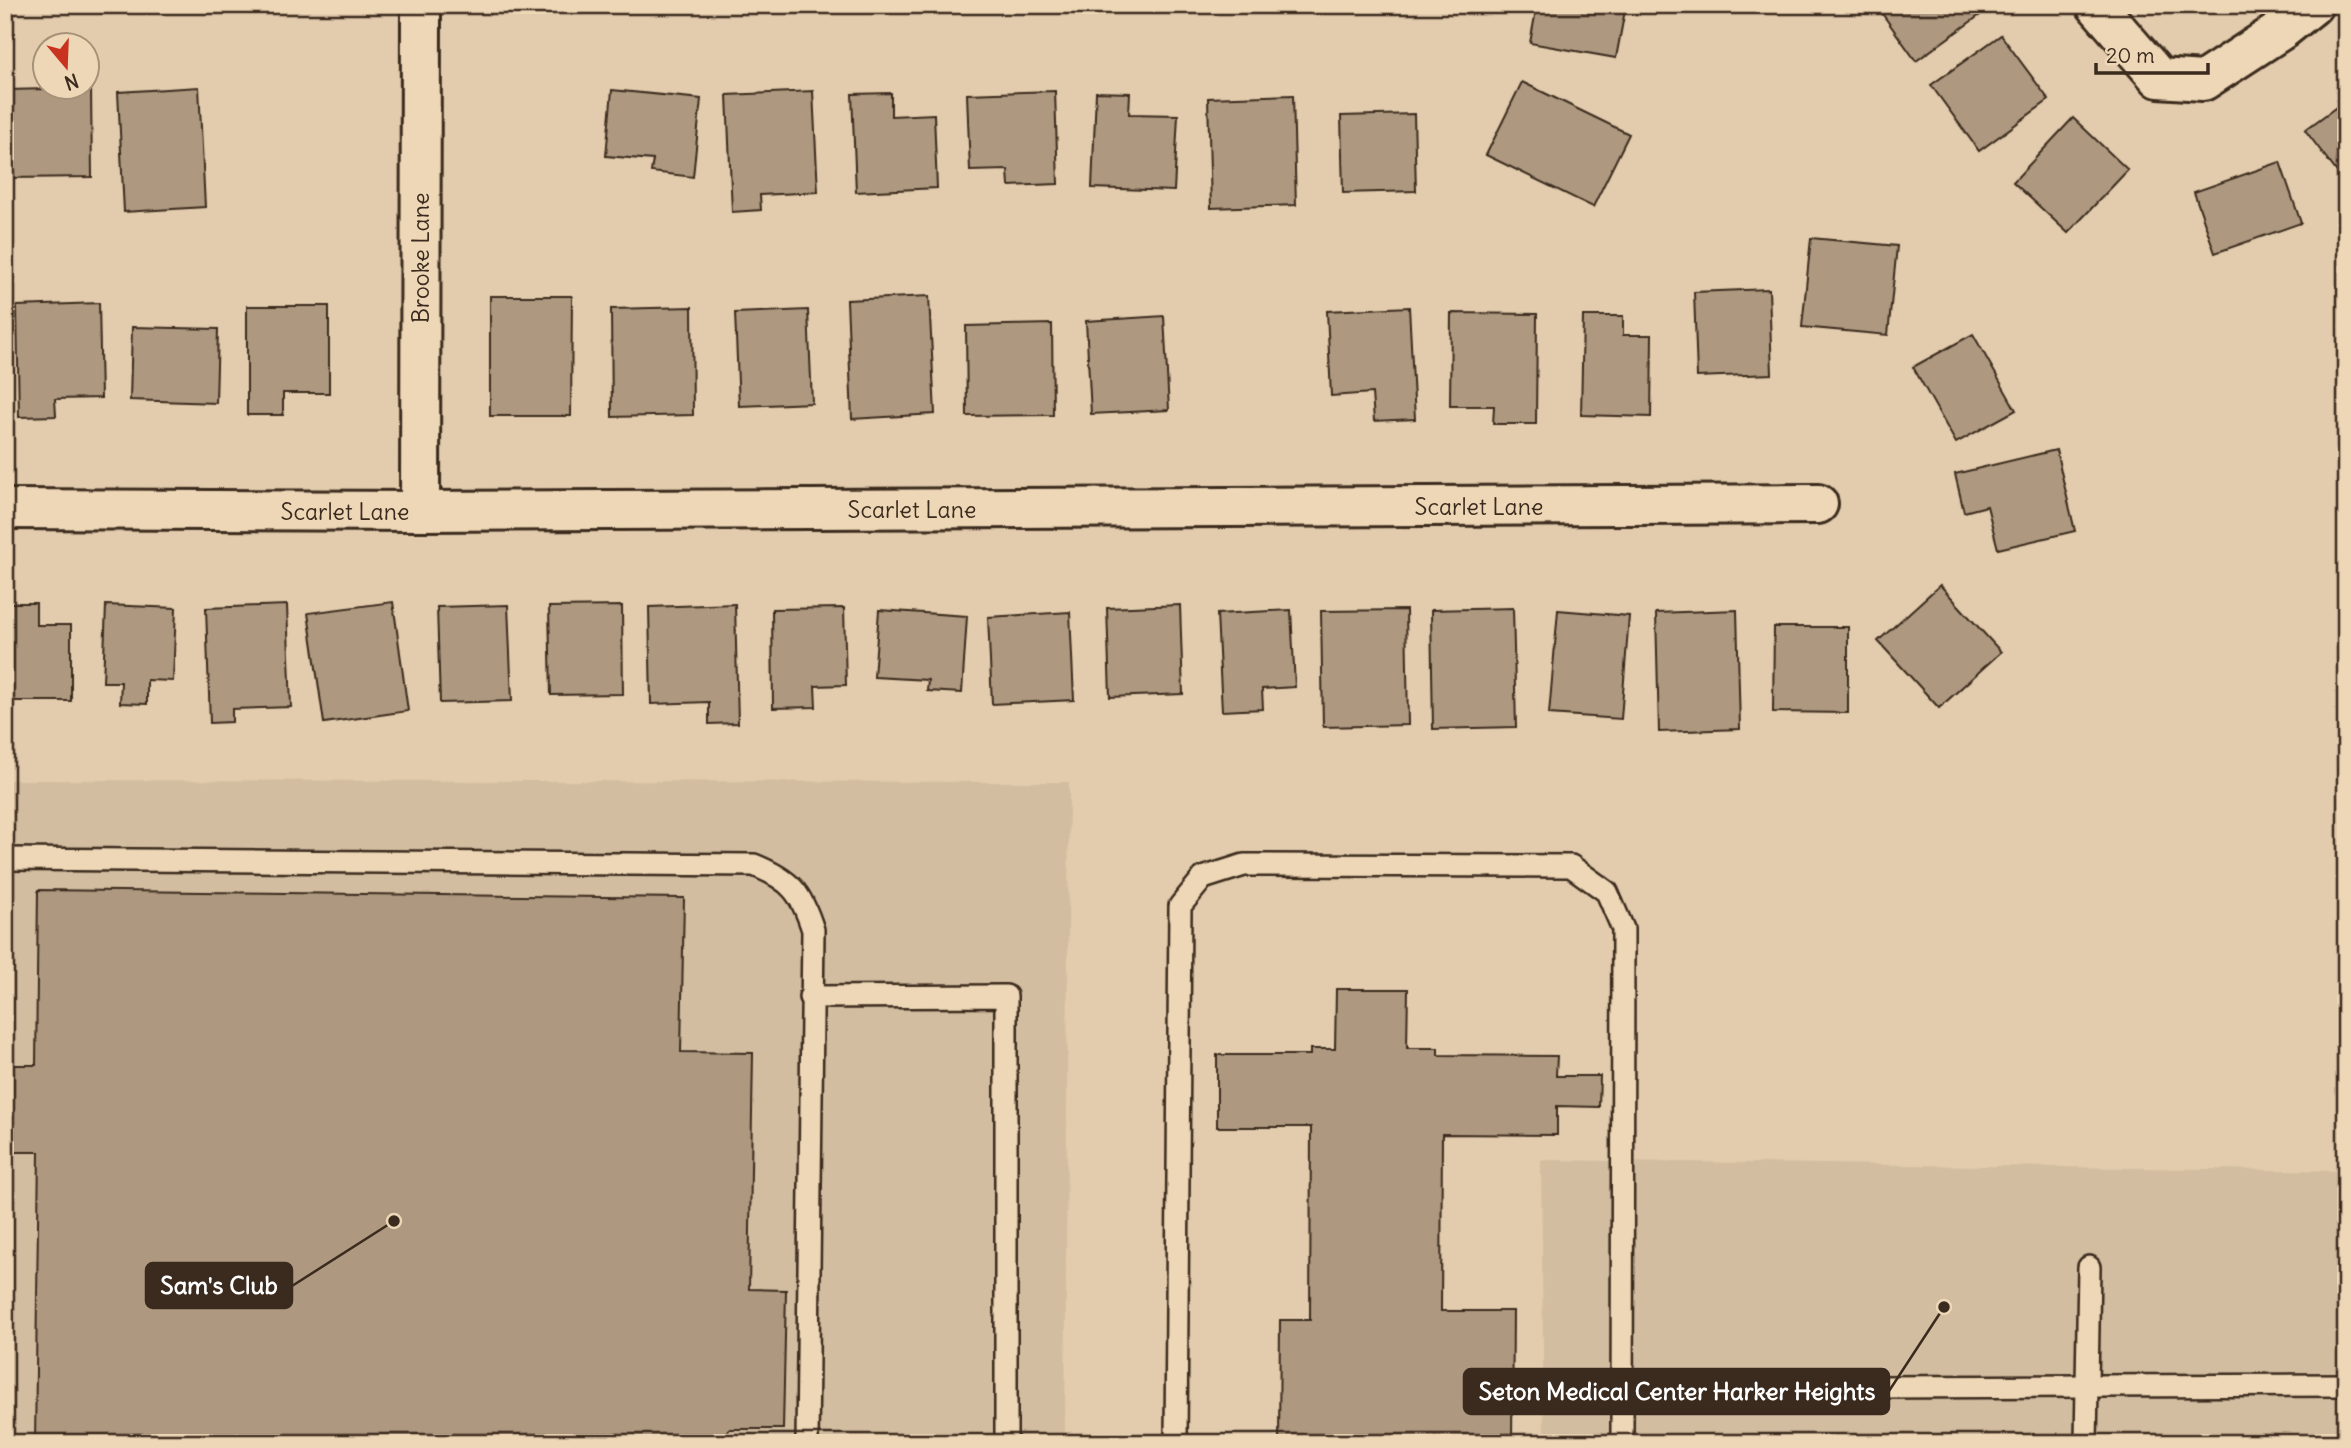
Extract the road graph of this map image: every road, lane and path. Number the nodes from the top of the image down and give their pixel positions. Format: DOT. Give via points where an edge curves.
graph roads {
  1 [pos="421,5"];
  2 [pos="2096,5"];
  3 [pos="2313,5"];
  4 [pos="1818,504"];
  5 [pos="5,509"];
  6 [pos="419,511"];
  7 [pos="5,859"];
  8 [pos="810,997"];
  9 [pos="2089,1267"];
  10 [pos="2346,1385"];
  11 [pos="1622,1388"];
  12 [pos="2087,1388"];
  13 [pos="807,1443"];
  14 [pos="1006,1443"];
  15 [pos="1176,1443"];
  16 [pos="1622,1443"];
  17 [pos="2086,1443"];
  1 -- 6 [label="street, Brooke Lane"];
  2 -- 3 [label="street" via="2159,78 2203,81"];
  4 -- 6 [label="street, Scarlet Lane"];
  5 -- 6 [label="street, Scarlet Lane"];
  7 -- 8 [label="lane" via="754,866 795,889 806,909 813,930"];
  8 -- 13 [label="lane"];
  8 -- 14 [label="lane" via="1006,996"];
  9 -- 12 [label="lane"];
  10 -- 12 [label="lane"];
  11 -- 12 [label="lane"];
  11 -- 15 [label="lane" via="1623,929 1607,892 1571,866 1244,865 1203,878 1181,906"];
  11 -- 16 [label="lane"];
  12 -- 17 [label="lane"];
}
